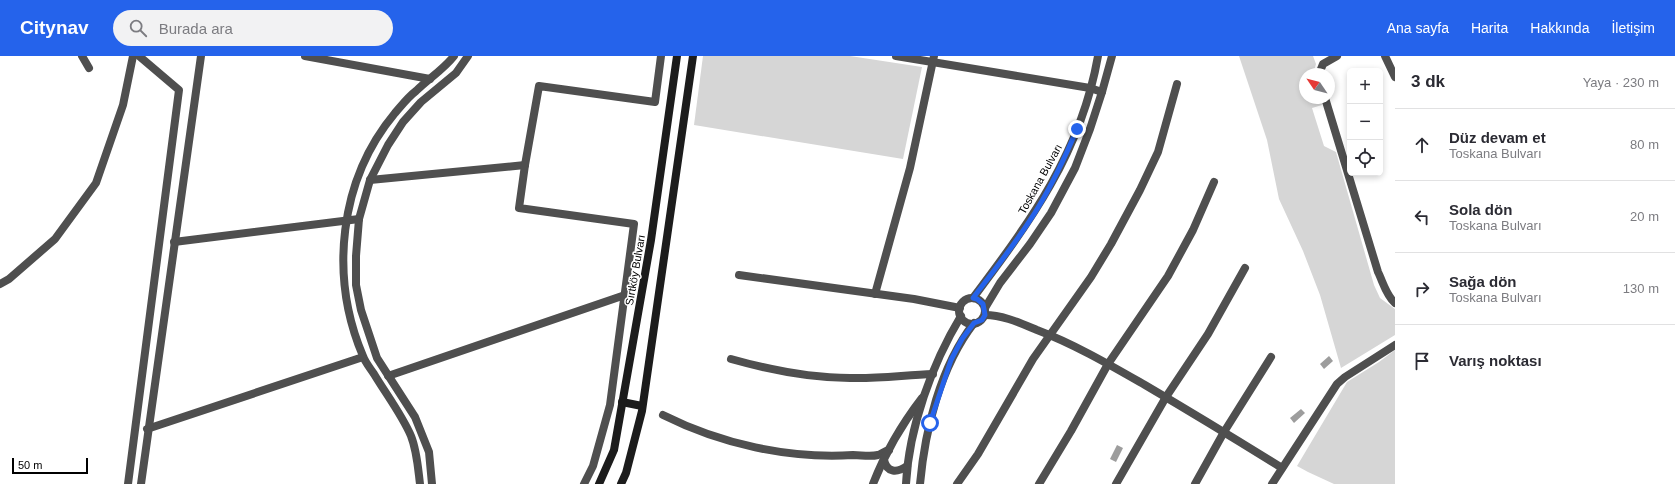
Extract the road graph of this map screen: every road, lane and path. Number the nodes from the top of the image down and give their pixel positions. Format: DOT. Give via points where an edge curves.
graph roads {
  1 [pos="82,56"];
  2 [pos="133,56"];
  3 [pos="139,56"];
  4 [pos="200,56"];
  5 [pos="305,56"];
  6 [pos="454,56"];
  7 [pos="468,56"];
  8 [pos="661,56"];
  9 [pos="677,56"];
  10 [pos="694,56"];
  11 [pos="896,56"];
  12 [pos="1098,56"];
  13 [pos="1112,56"];
  14 [pos="1337,56"];
  15 [pos="1385,56"];
  16 [pos="933,59"];
  17 [pos="89,68"];
  18 [pos="1321,68"];
  19 [pos="1395,77"];
  20 [pos="430,79"];
  21 [pos="1177,84"];
  22 [pos="1090,88"];
  23 [pos="1102,92"];
  24 [pos="1327,104"];
  25 [pos="525,165"];
  26 [pos="661,168"];
  27 [pos="677,170"];
  28 [pos="370,180"];
  29 [pos="1214,182"];
  30 [pos="347,219"];
  31 [pos="359,219"];
  32 [pos="174,242"];
  33 [pos="1246,268"];
  34 [pos="739,275"];
  35 [pos="0,284"];
  36 [pos="875,294"];
  37 [pos="625,295"];
  38 [pos="973,298"];
  39 [pos="1395,302"];
  40 [pos="985,311"];
  41 [pos="960,312"];
  42 [pos="974,323"];
  43 [pos="1049,335"];
  44 [pos="1395,345"];
  45 [pos="363,357"];
  46 [pos="1271,357"];
  47 [pos="731,359"];
  48 [pos="1108,364"];
  49 [pos="933,374"];
  50 [pos="388,376"];
  51 [pos="926,394"];
  52 [pos="1166,397"];
  53 [pos="622,402"];
  54 [pos="642,406"];
  55 [pos="663,414"];
  56 [pos="147,429"];
  57 [pos="1224,432"];
  58 [pos="889,450"];
  59 [pos="884,460"];
  60 [pos="907,466"];
  61 [pos="1282,468"];
  62 [pos="128,484"];
  63 [pos="141,484"];
  64 [pos="420,484"];
  65 [pos="432,484"];
  66 [pos="584,484"];
  67 [pos="599,484"];
  68 [pos="621,484"];
  69 [pos="873,484"];
  70 [pos="906,484"];
  71 [pos="920,484"];
  72 [pos="957,484"];
  73 [pos="1039,484"];
  74 [pos="1116,484"];
  75 [pos="1195,484"];
  76 [pos="1272,484"];
  1 -- 17 [label="street"];
  2 -- 35 [label="street" via="123,105 96,183 55,239 10,279"];
  3 -- 62 [label="street" via="179,90"];
  4 -- 32 [label="street"];
  5 -- 20 [label="street"];
  6 -- 20 [label="street"];
  7 -- 28 [label="street" via="456,73 421,102 403,122"];
  8 -- 25 [label="street" via="655,102 539,86"];
  9 -- 26 [label="main road, Sırtköy Bulvarı"];
  10 -- 27 [label="main road"];
  11 -- 16 [label="street"];
  12 -- 22 [label="street, Toskana Bulvarı"];
  13 -- 23 [label="street"];
  14 -- 18 [label="street" via="1323,64"];
  15 -- 19 [label="street"];
  16 -- 22 [label="street"];
  16 -- 36 [label="street" via="910,168"];
  20 -- 30 [label="street" via="394,114 374,142 361,168"];
  21 -- 43 [label="street" via="1158,152 1140,190 1112,244"];
  22 -- 23 [label="street"];
  22 -- 38 [label="street, Toskana Bulvarı" via="1063,163 1039,207"];
  23 -- 40 [label="street" via="1075,168 1054,207 1000,283"];
  24 -- 39 [label="street" via="1378,272 1386,292"];
  25 -- 28 [label="street"];
  25 -- 37 [label="street" via="519,208 634,224"];
  26 -- 27 [label="main road"];
  26 -- 53 [label="main road, Sırtköy Bulvarı"];
  27 -- 54 [label="main road"];
  28 -- 31 [label="street"];
  29 -- 48 [label="street" via="1168,276"];
  30 -- 31 [label="street"];
  30 -- 32 [label="street"];
  30 -- 45 [label="street" via="343,260 345,287 349,312"];
  31 -- 50 [label="street" via="356,284 361,310 378,358"];
  32 -- 56 [label="street"];
  33 -- 52 [label="street" via="1208,334"];
  34 -- 36 [label="street"];
  36 -- 41 [label="street" via="914,299"];
  37 -- 50 [label="street"];
  37 -- 66 [label="street" via="610,405 593,466"];
  38 -- 40 [label="street" via="981,301"];
  38 -- 41 [label="street, Toskana Bulvarı" via="965,301"];
  40 -- 42 [label="street" via="982,320"];
  40 -- 43 [label="street"];
  41 -- 42 [label="street" via="966,322"];
  41 -- 49 [label="street, Toskana Bulvarı"];
  42 -- 71 [label="street" via="962,339 944,380 930,423"];
  43 -- 48 [label="street"];
  43 -- 72 [label="street" via="978,454"];
  44 -- 61 [label="street" via="1337,384"];
  45 -- 56 [label="street"];
  45 -- 64 [label="street" via="411,437"];
  46 -- 57 [label="street"];
  47 -- 49 [label="street" via="786,373 832,378"];
  48 -- 52 [label="street"];
  48 -- 73 [label="street"];
  49 -- 51 [label="street, Toskana Bulvarı"];
  50 -- 65 [label="street" via="415,417 429,452"];
  51 -- 58 [label="street" via="906,419"];
  51 -- 60 [label="street, Toskana Bulvarı"];
  52 -- 57 [label="street"];
  52 -- 74 [label="street"];
  53 -- 54 [label="main road"];
  53 -- 67 [label="main road, Sırtköy Bulvarı" via="614,450"];
  54 -- 68 [label="main road"];
  55 -- 58 [label="street" via="709,435 740,444 794,454 877,455"];
  56 -- 63 [label="street"];
  57 -- 61 [label="street"];
  57 -- 75 [label="street"];
  58 -- 59 [label="street"];
  59 -- 60 [label="street" via="890,470 897,471"];
  59 -- 69 [label="street"];
  60 -- 70 [label="street, Toskana Bulvarı"];
  61 -- 76 [label="street"];
}
